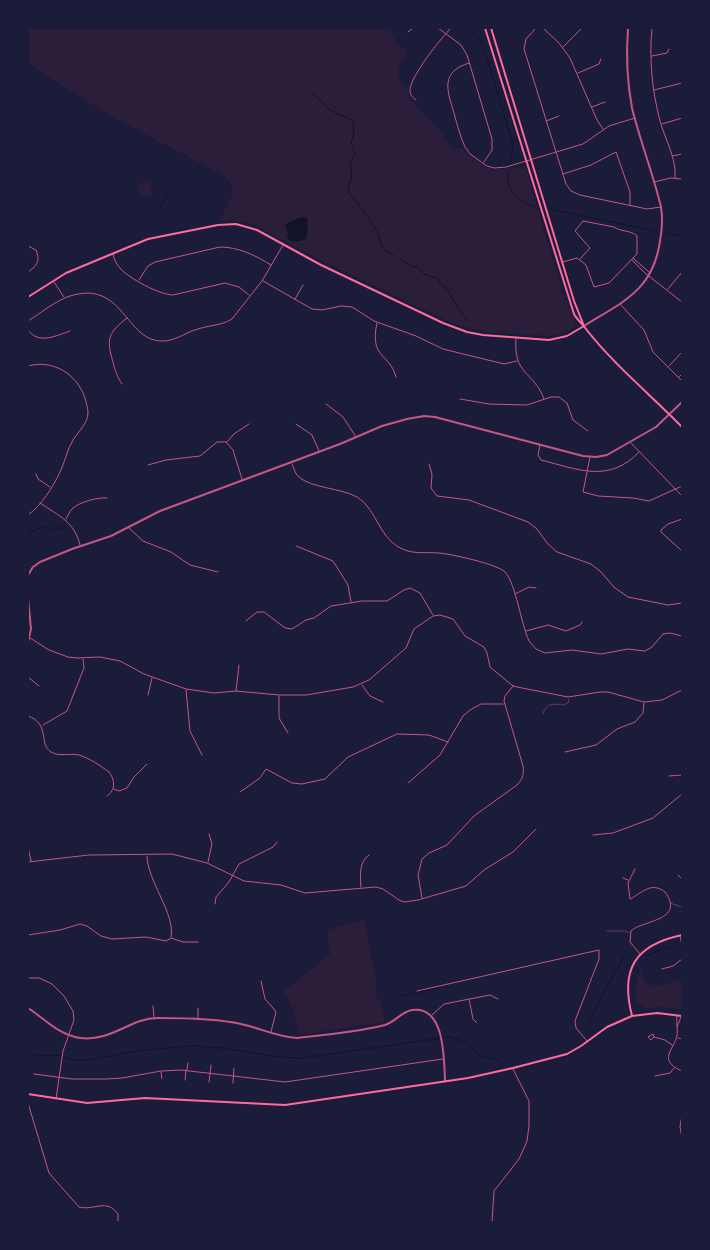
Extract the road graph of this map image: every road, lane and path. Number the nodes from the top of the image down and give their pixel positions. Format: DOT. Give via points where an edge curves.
graph roads {
  1 [pos="413,28"];
  2 [pos="438,28"];
  3 [pos="451,28"];
  4 [pos="486,28"];
  5 [pos="491,28"];
  6 [pos="536,28"];
  7 [pos="543,28"];
  8 [pos="582,28"];
  9 [pos="628,28"];
  10 [pos="652,28"];
  11 [pos="408,32"];
  12 [pos="446,33"];
  13 [pos="562,47"];
  14 [pos="669,49"];
  15 [pos="651,56"];
  16 [pos="601,59"];
  17 [pos="469,63"];
  18 [pos="578,73"];
  19 [pos="682,83"];
  20 [pos="654,90"];
  21 [pos="416,100"];
  22 [pos="605,102"];
  23 [pos="591,107"];
  24 [pos="559,116"];
  25 [pos="635,118"];
  26 [pos="682,118"];
  27 [pos="545,121"];
  28 [pos="661,124"];
  29 [pos="603,130"];
  30 [pos="555,153"];
  31 [pos="682,154"];
  32 [pos="671,156"];
  33 [pos="531,160"];
  34 [pos="526,162"];
  35 [pos="483,163"];
  36 [pos="562,174"];
  37 [pos="675,178"];
  38 [pos="682,179"];
  39 [pos="654,182"];
  40 [pos="630,205"];
  41 [pos="661,207"];
  42 [pos="283,244"];
  43 [pos="28,246"];
  44 [pos="112,254"];
  45 [pos="580,259"];
  46 [pos="632,259"];
  47 [pos="562,262"];
  48 [pos="272,265"];
  49 [pos="28,272"];
  50 [pos="682,272"];
  51 [pos="651,273"];
  52 [pos="649,276"];
  53 [pos="54,281"];
  54 [pos="138,281"];
  55 [pos="262,281"];
  56 [pos="303,285"];
  57 [pos="668,290"];
  58 [pos="250,295"];
  59 [pos="28,297"];
  60 [pos="65,298"];
  61 [pos="295,299"];
  62 [pos="682,302"];
  63 [pos="620,304"];
  64 [pos="127,317"];
  65 [pos="28,321"];
  66 [pos="377,322"];
  67 [pos="584,326"];
  68 [pos="28,330"];
  69 [pos="70,331"];
  70 [pos="516,338"];
  71 [pos="682,352"];
  72 [pos="517,361"];
  73 [pos="28,366"];
  74 [pos="668,366"];
  75 [pos="682,374"];
  76 [pos="396,377"];
  77 [pos="679,378"];
  78 [pos="682,381"];
  79 [pos="122,384"];
  80 [pos="460,399"];
  81 [pos="545,400"];
  82 [pos="682,402"];
  83 [pos="326,404"];
  84 [pos="670,415"];
  85 [pos="249,424"];
  86 [pos="296,424"];
  87 [pos="682,428"];
  88 [pos="588,432"];
  89 [pos="356,438"];
  90 [pos="226,442"];
  91 [pos="630,442"];
  92 [pos="541,445"];
  93 [pos="320,452"];
  94 [pos="639,452"];
  95 [pos="590,458"];
  96 [pos="292,463"];
  97 [pos="429,464"];
  98 [pos="148,466"];
  99 [pos="587,472"];
  100 [pos="36,474"];
  101 [pos="242,480"];
  102 [pos="682,486"];
  103 [pos="50,488"];
  104 [pos="677,489"];
  105 [pos="682,496"];
  106 [pos="107,498"];
  107 [pos="40,503"];
  108 [pos="28,515"];
  109 [pos="682,519"];
  110 [pos="65,520"];
  111 [pos="128,527"];
  112 [pos="657,528"];
  113 [pos="661,530"];
  114 [pos="80,546"];
  115 [pos="296,546"];
  116 [pos="682,551"];
  117 [pos="218,572"];
  118 [pos="28,574"];
  119 [pos="536,588"];
  120 [pos="514,594"];
  121 [pos="28,598"];
  122 [pos="351,602"];
  123 [pos="682,603"];
  124 [pos="433,616"];
  125 [pos="246,621"];
  126 [pos="582,622"];
  127 [pos="525,632"];
  128 [pos="682,636"];
  129 [pos="29,638"];
  130 [pos="28,642"];
  131 [pos="83,658"];
  132 [pos="239,665"];
  133 [pos="28,677"];
  134 [pos="152,677"];
  135 [pos="362,684"];
  136 [pos="39,686"];
  137 [pos="513,686"];
  138 [pos="556,689"];
  139 [pos="186,690"];
  140 [pos="682,690"];
  141 [pos="236,691"];
  142 [pos="148,694"];
  143 [pos="279,695"];
  144 [pos="555,695"];
  145 [pos="569,697"];
  146 [pos="383,702"];
  147 [pos="644,702"];
  148 [pos="504,704"];
  149 [pos="543,714"];
  150 [pos="28,716"];
  151 [pos="42,726"];
  152 [pos="288,733"];
  153 [pos="448,742"];
  154 [pos="565,752"];
  155 [pos="202,755"];
  156 [pos="147,764"];
  157 [pos="682,775"];
  158 [pos="669,776"];
  159 [pos="408,783"];
  160 [pos="113,789"];
  161 [pos="240,792"];
  162 [pos="682,794"];
  163 [pos="107,796"];
  164 [pos="536,829"];
  165 [pos="209,834"];
  166 [pos="593,835"];
  167 [pos="277,842"];
  168 [pos="28,847"];
  169 [pos="147,855"];
  170 [pos="369,855"];
  171 [pos="28,862"];
  172 [pos="31,862"];
  173 [pos="208,863"];
  174 [pos="635,869"];
  175 [pos="678,875"];
  176 [pos="232,876"];
  177 [pos="624,878"];
  178 [pos="682,878"];
  179 [pos="628,880"];
  180 [pos="362,888"];
  181 [pos="422,899"];
  182 [pos="670,902"];
  183 [pos="215,904"];
  184 [pos="682,907"];
  185 [pos="607,931"];
  186 [pos="630,933"];
  187 [pos="28,935"];
  188 [pos="681,935"];
  189 [pos="171,938"];
  190 [pos="198,942"];
  191 [pos="682,945"];
  192 [pos="641,954"];
  193 [pos="682,959"];
  194 [pos="662,968"];
  195 [pos="28,978"];
  196 [pos="261,981"];
  197 [pos="417,991"];
  198 [pos="469,998"];
  199 [pos="498,998"];
  200 [pos="153,1006"];
  201 [pos="28,1008"];
  202 [pos="198,1008"];
  203 [pos="677,1015"];
  204 [pos="682,1015"];
  205 [pos="431,1016"];
  206 [pos="632,1016"];
  207 [pos="154,1018"];
  208 [pos="198,1020"];
  209 [pos="477,1023"];
  210 [pos="677,1028"];
  211 [pos="271,1033"];
  212 [pos="68,1035"];
  213 [pos="654,1038"];
  214 [pos="677,1038"];
  215 [pos="682,1039"];
  216 [pos="587,1041"];
  217 [pos="672,1045"];
  218 [pos="443,1060"];
  219 [pos="447,1060"];
  220 [pos="188,1064"];
  221 [pos="211,1065"];
  222 [pos="234,1068"];
  223 [pos="513,1068"];
  224 [pos="675,1068"];
  225 [pos="161,1071"];
  226 [pos="187,1071"];
  227 [pos="682,1071"];
  228 [pos="34,1074"];
  229 [pos="210,1074"];
  230 [pos="655,1076"];
  231 [pos="59,1077"];
  232 [pos="234,1077"];
  233 [pos="162,1079"];
  234 [pos="185,1080"];
  235 [pos="445,1081"];
  236 [pos="209,1082"];
  237 [pos="233,1083"];
  238 [pos="28,1094"];
  239 [pos="56,1100"];
  240 [pos="28,1103"];
  241 [pos="682,1115"];
  242 [pos="682,1138"];
  243 [pos="118,1222"];
  244 [pos="492,1222"];
  1 -- 11 [label="street"];
  2 -- 12 [label="street"];
  3 -- 12 [label="street"];
  4 -- 34 [label="main road"];
  5 -- 33 [label="main road"];
  6 -- 27 [label="street" via="526,39 524,49"];
  7 -- 13 [label="street"];
  8 -- 13 [label="street"];
  9 -- 25 [label="street" via="627,68"];
  10 -- 15 [label="street"];
  12 -- 17 [label="street" via="463,47"];
  12 -- 21 [label="street" via="411,84 411,95"];
  13 -- 18 [label="street"];
  14 -- 15 [label="street" via="667,53"];
  15 -- 20 [label="street"];
  16 -- 18 [label="street" via="599,64"];
  17 -- 35 [label="street" via="493,142"];
  17 -- 35 [label="street" via="453,72 447,92 464,147"];
  18 -- 23 [label="street"];
  19 -- 20 [label="street"];
  20 -- 28 [label="street"];
  22 -- 23 [label="street"];
  23 -- 29 [label="street"];
  24 -- 27 [label="street"];
  25 -- 29 [label="street"];
  25 -- 39 [label="street"];
  26 -- 28 [label="street"];
  27 -- 30 [label="street"];
  28 -- 32 [label="street"];
  29 -- 30 [label="street" via="585,143"];
  30 -- 33 [label="street"];
  30 -- 36 [label="street"];
  31 -- 32 [label="street"];
  32 -- 37 [label="street"];
  33 -- 34 [label="street"];
  33 -- 47 [label="main road"];
  34 -- 35 [label="street" via="498,168"];
  34 -- 67 [label="main road" via="572,308"];
  36 -- 40 [label="street" via="573,193"];
  36 -- 40 [label="street" via="591,165 616,152 630,192"];
  37 -- 38 [label="street"];
  37 -- 39 [label="street"];
  39 -- 41 [label="street"];
  40 -- 41 [label="street" via="649,209"];
  41 -- 51 [label="street" via="660,242"];
  42 -- 44 [label="main road" via="252,228 225,224 153,238"];
  42 -- 48 [label="street"];
  42 -- 70 [label="main road" via="326,268 452,327 475,334"];
  43 -- 49 [label="street" via="36,250 38,257 36,265"];
  44 -- 53 [label="main road"];
  44 -- 54 [label="street" via="121,270"];
  45 -- 46 [label="street" via="595,287 609,283"];
  45 -- 46 [label="street" via="590,248 575,231 585,221 636,234 638,252"];
  45 -- 47 [label="street"];
  46 -- 51 [label="street"];
  46 -- 52 [label="street"];
  47 -- 67 [label="main road"];
  48 -- 54 [label="street" via="248,253 220,247 155,262 148,266"];
  48 -- 55 [label="street"];
  50 -- 57 [label="street"];
  51 -- 52 [label="street"];
  52 -- 57 [label="street"];
  52 -- 63 [label="street"];
  53 -- 59 [label="main road"];
  53 -- 60 [label="street"];
  54 -- 58 [label="street" via="168,295 225,283"];
  55 -- 58 [label="street"];
  55 -- 61 [label="street"];
  56 -- 61 [label="street"];
  57 -- 62 [label="street"];
  58 -- 64 [label="street" via="225,323 194,330 167,341 147,338"];
  60 -- 64 [label="street" via="98,294"];
  60 -- 65 [label="street"];
  61 -- 66 [label="street" via="317,310 352,307"];
  63 -- 67 [label="street"];
  63 -- 74 [label="street" via="644,330 653,352"];
  64 -- 79 [label="street" via="111,332 108,345"];
  66 -- 72 [label="street" via="443,349 504,364"];
  66 -- 76 [label="street" via="376,345"];
  67 -- 70 [label="main road" via="554,340"];
  67 -- 84 [label="main road"];
  68 -- 69 [label="street" via="42,339"];
  70 -- 72 [label="street"];
  71 -- 74 [label="street"];
  72 -- 81 [label="street"];
  73 -- 103 [label="street" via="41,364 63,370 76,380 83,392 88,414 60,474"];
  74 -- 77 [label="street"];
  75 -- 77 [label="street"];
  77 -- 78 [label="street"];
  80 -- 81 [label="street" via="495,405 527,405"];
  81 -- 88 [label="street" via="555,397 565,400 572,418"];
  82 -- 84 [label="street"];
  83 -- 89 [label="street" via="343,417"];
  84 -- 87 [label="main road"];
  84 -- 91 [label="street"];
  85 -- 90 [label="street"];
  86 -- 93 [label="street" via="312,436"];
  89 -- 92 [label="street" via="391,423 430,416"];
  89 -- 93 [label="street"];
  90 -- 98 [label="street" via="217,442 198,457"];
  90 -- 101 [label="street" via="233,450"];
  91 -- 94 [label="street"];
  91 -- 95 [label="street" via="607,455"];
  92 -- 95 [label="street"];
  92 -- 99 [label="street" via="538,455 541,460"];
  93 -- 96 [label="street"];
  94 -- 99 [label="street" via="620,467"];
  94 -- 104 [label="street"];
  95 -- 99 [label="street"];
  96 -- 101 [label="street"];
  96 -- 120 [label="street" via="297,476 303,480 348,493 362,501 397,547 413,552 450,555 497,567 508,577"];
  97 -- 123 [label="street" via="431,488 437,496 469,500 528,522 557,552 591,564 628,597 668,604"];
  99 -- 104 [label="street" via="583,492 598,496 649,501"];
  100 -- 103 [label="street" via="38,480"];
  101 -- 111 [label="street" via="160,511"];
  102 -- 104 [label="street"];
  103 -- 107 [label="street"];
  104 -- 105 [label="street"];
  106 -- 110 [label="street" via="77,506"];
  107 -- 108 [label="street"];
  107 -- 110 [label="street"];
  109 -- 113 [label="street"];
  110 -- 114 [label="street" via="74,528"];
  111 -- 114 [label="street"];
  111 -- 117 [label="street" via="144,541 172,552 190,566"];
  112 -- 113 [label="street"];
  113 -- 116 [label="street"];
  114 -- 118 [label="street" via="36,564"];
  115 -- 122 [label="street" via="333,561 347,583"];
  119 -- 120 [label="street" via="529,587"];
  120 -- 127 [label="street"];
  121 -- 129 [label="street"];
  122 -- 124 [label="street" via="387,601 404,590 414,589 423,596"];
  122 -- 125 [label="street" via="331,606 292,629 285,628 264,612 257,612"];
  124 -- 135 [label="street" via="414,629 406,648"];
  124 -- 137 [label="street" via="452,619 465,636 486,650 490,667"];
  126 -- 127 [label="street" via="566,630 545,625"];
  127 -- 128 [label="street" via="536,649 550,654 572,650 595,654 628,649 645,651 663,634"];
  129 -- 130 [label="street"];
  129 -- 131 [label="street" via="52,652"];
  131 -- 134 [label="street" via="115,660"];
  131 -- 151 [label="street" via="84,668 67,711"];
  132 -- 141 [label="street"];
  133 -- 136 [label="street"];
  134 -- 139 [label="street"];
  134 -- 142 [label="street"];
  135 -- 143 [label="street" via="311,694"];
  135 -- 146 [label="street" via="370,696"];
  137 -- 144 [label="street"];
  137 -- 148 [label="street" via="505,696"];
  138 -- 144 [label="street"];
  139 -- 141 [label="street"];
  139 -- 155 [label="street" via="190,731"];
  140 -- 147 [label="street" via="662,700"];
  141 -- 143 [label="street"];
  143 -- 152 [label="street" via="279,718"];
  144 -- 145 [label="street"];
  145 -- 147 [label="street" via="608,692"];
  145 -- 149 [label="lane" via="564,705 549,705"];
  147 -- 154 [label="street" via="643,713 636,722 617,729 596,745"];
  148 -- 153 [label="street" via="474,707 464,716"];
  148 -- 181 [label="street" via="524,773 522,779 474,816 448,845 422,859 418,875"];
  150 -- 151 [label="street"];
  151 -- 160 [label="street" via="50,751 80,755 96,764 111,775"];
  153 -- 159 [label="street" via="440,755"];
  153 -- 161 [label="street" via="429,734 397,734 348,757 325,779 292,783 266,769 260,778"];
  156 -- 160 [label="street" via="127,788"];
  157 -- 158 [label="street"];
  160 -- 163 [label="street"];
  162 -- 166 [label="street" via="653,818 613,833"];
  164 -- 181 [label="street" via="513,852 469,884"];
  165 -- 173 [label="street" via="212,844"];
  167 -- 176 [label="street" via="239,864"];
  168 -- 172 [label="street"];
  169 -- 172 [label="street" via="89,855"];
  169 -- 173 [label="street" via="181,855"];
  169 -- 189 [label="street" via="172,931"];
  170 -- 180 [label="street" via="361,868"];
  171 -- 172 [label="street"];
  173 -- 176 [label="street"];
  174 -- 179 [label="street"];
  175 -- 178 [label="street"];
  176 -- 180 [label="street" via="305,893"];
  176 -- 183 [label="street" via="216,897"];
  177 -- 179 [label="street"];
  179 -- 182 [label="street" via="630,899 654,887 665,892"];
  180 -- 181 [label="street" via="379,888 402,901"];
  182 -- 184 [label="lane"];
  182 -- 186 [label="street" via="663,917 634,928"];
  185 -- 186 [label="lane"];
  186 -- 192 [label="street" via="631,945"];
  187 -- 189 [label="street" via="80,924 112,939 146,937 166,941"];
  188 -- 191 [label="street"];
  188 -- 192 [label="main road" via="655,943"];
  189 -- 190 [label="street"];
  192 -- 206 [label="main road" via="631,969 627,984"];
  193 -- 194 [label="street" via="673,966"];
  195 -- 212 [label="street" via="39,978 52,984 69,1002 74,1016"];
  196 -- 211 [label="street" via="265,999 276,1012"];
  197 -- 216 [label="street" via="599,950 599,959 575,1021 576,1028"];
  198 -- 199 [label="street" via="490,995"];
  198 -- 205 [label="street" via="444,1004"];
  198 -- 209 [label="street" via="473,1019"];
  200 -- 207 [label="street"];
  201 -- 212 [label="street"];
  202 -- 208 [label="street"];
  203 -- 204 [label="main road"];
  203 -- 206 [label="main road"];
  203 -- 210 [label="street"];
  204 -- 210 [label="street"];
  205 -- 211 [label="street" via="411,1010 387,1024 308,1037"];
  205 -- 218 [label="street" via="440,1033"];
  206 -- 216 [label="main road" via="607,1027"];
  207 -- 208 [label="street"];
  207 -- 212 [label="street" via="100,1038"];
  208 -- 211 [label="street" via="243,1024"];
  210 -- 214 [label="street"];
  212 -- 231 [label="street"];
  213 -- 217 [label="street"];
  214 -- 215 [label="street"];
  214 -- 217 [label="street"];
  216 -- 223 [label="main road" via="562,1056"];
  217 -- 224 [label="street" via="669,1058"];
  218 -- 219 [label="street"];
  218 -- 232 [label="street" via="285,1082"];
  218 -- 235 [label="street"];
  220 -- 226 [label="street"];
  221 -- 229 [label="street"];
  222 -- 232 [label="street"];
  223 -- 235 [label="main road"];
  223 -- 244 [label="street" via="529,1101 527,1141 519,1159 494,1191"];
  224 -- 227 [label="street"];
  224 -- 230 [label="street" via="670,1073"];
  225 -- 226 [label="street"];
  225 -- 231 [label="street" via="116,1079"];
  225 -- 233 [label="street"];
  226 -- 229 [label="street"];
  226 -- 234 [label="street"];
  228 -- 231 [label="street"];
  229 -- 232 [label="street"];
  229 -- 236 [label="street"];
  231 -- 239 [label="street"];
  232 -- 237 [label="street"];
  235 -- 239 [label="main road" via="279,1106 145,1098 93,1102"];
  238 -- 239 [label="main road"];
  240 -- 243 [label="street" via="53,1179 78,1207 111,1207 118,1214"];
  241 -- 242 [label="street"];
}
